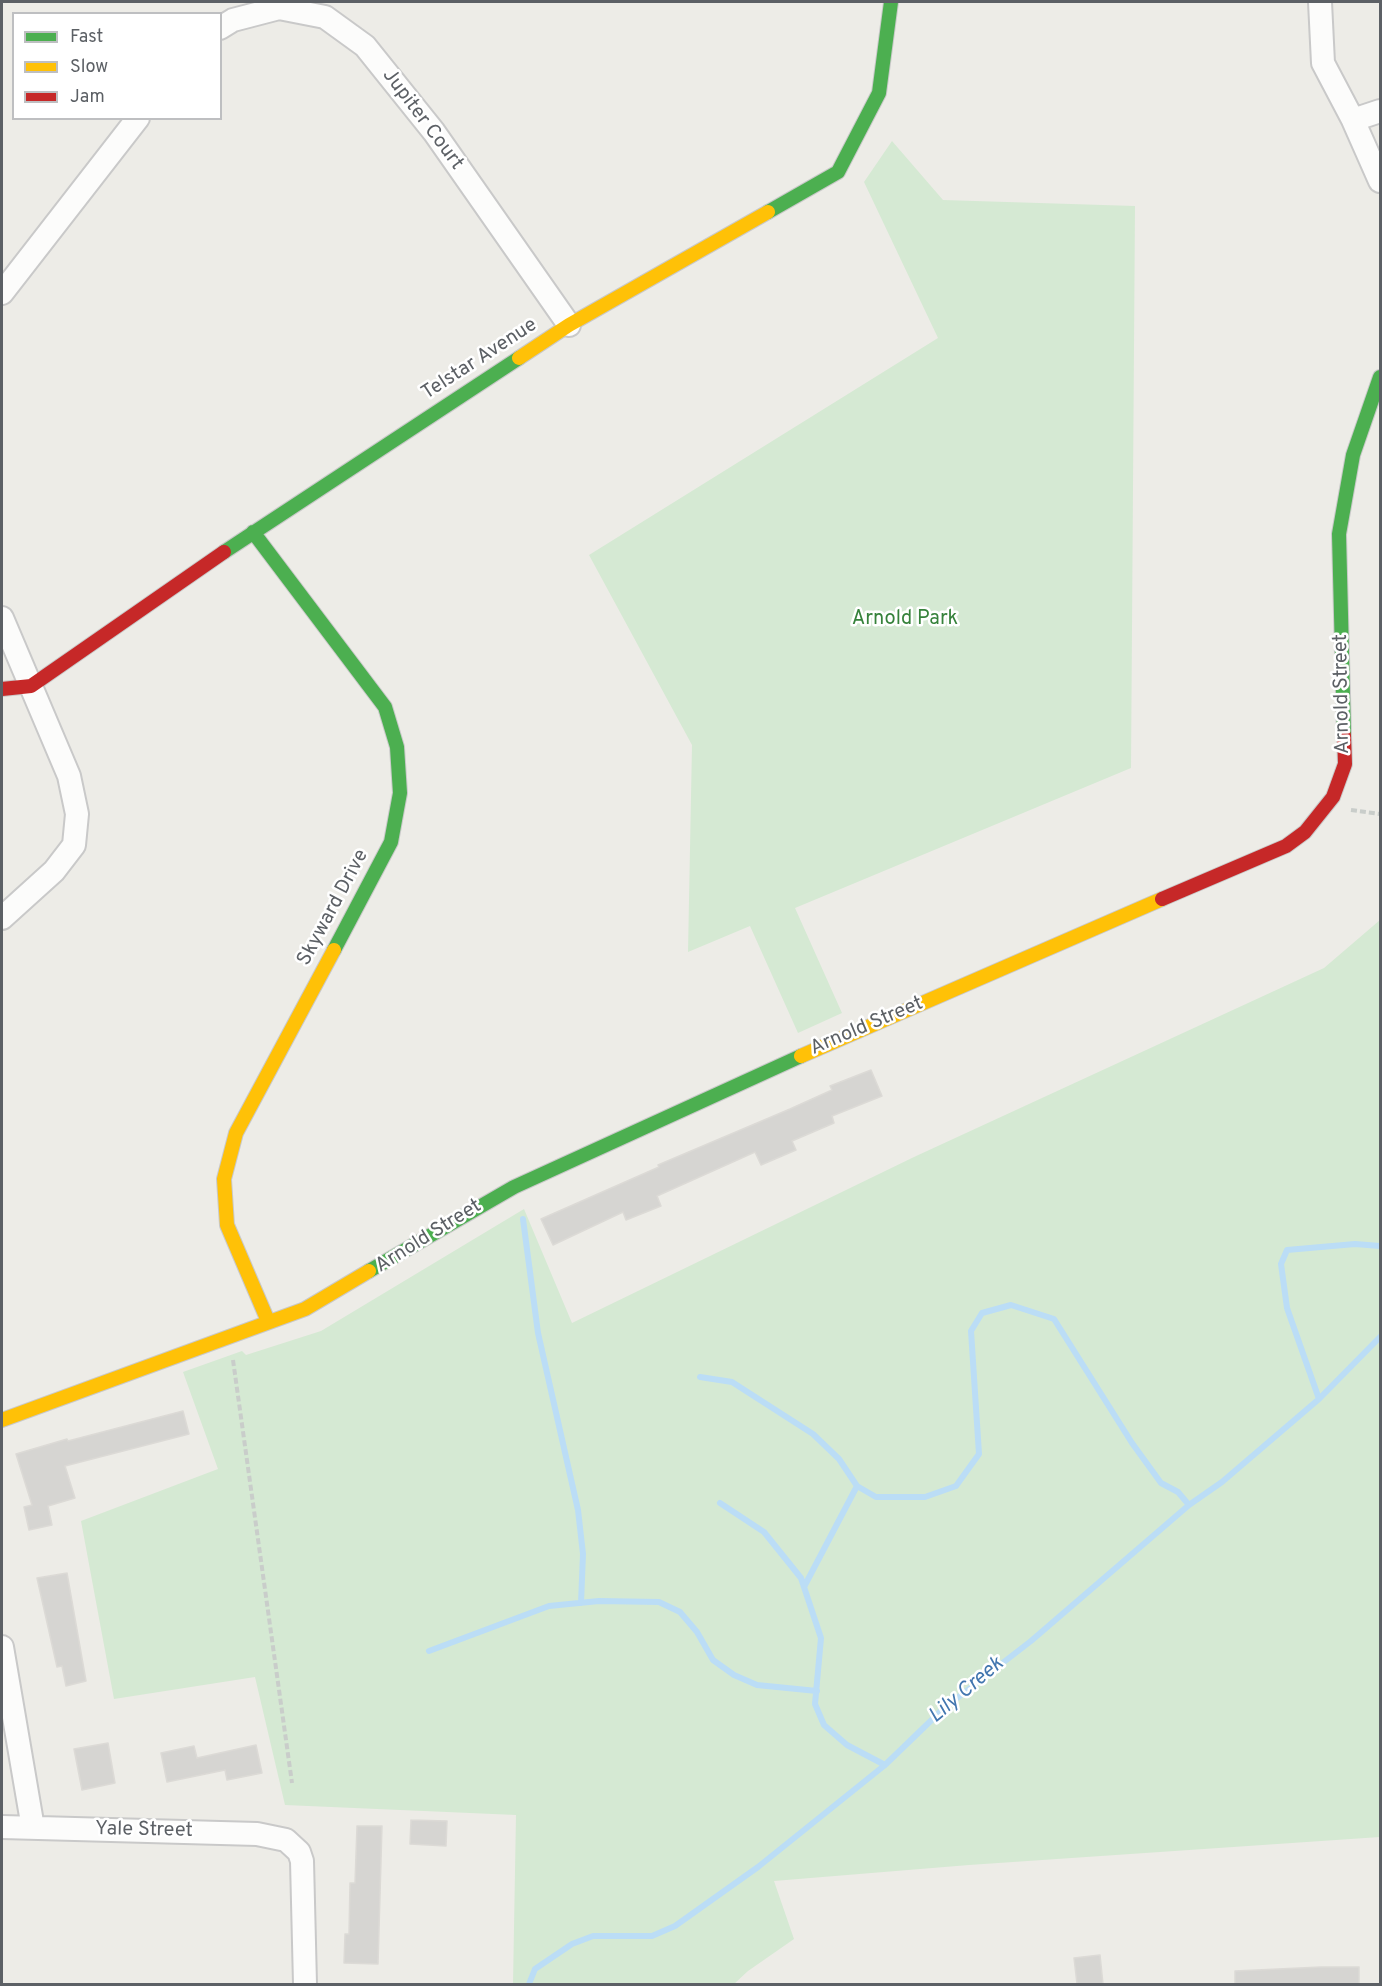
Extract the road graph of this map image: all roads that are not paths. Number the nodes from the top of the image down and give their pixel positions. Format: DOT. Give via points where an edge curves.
graph roads {
  1 [pos="891,2"];
  2 [pos="1320,2"];
  3 [pos="222,27"];
  4 [pos="1380,111"];
  5 [pos="136,120"];
  6 [pos="1353,120"];
  7 [pos="1380,181"];
  8 [pos="2,293"];
  9 [pos="569,325"];
  10 [pos="1380,377"];
  11 [pos="253,532"];
  12 [pos="2,618"];
  13 [pos="31,686"];
  14 [pos="2,689"];
  15 [pos="2,918"];
  16 [pos="268,1321"];
  17 [pos="2,1420"];
  18 [pos="2,1647"];
  19 [pos="2,1827"];
  20 [pos="33,1828"];
  21 [pos="305,1984"];
  1 -- 9 [label="street, Telstar Avenue" via="879,93 838,172"];
  2 -- 6 [label="street" via="1323,63"];
  3 -- 9 [label="street, Jupiter Court" via="279,8 325,17 365,46 434,132"];
  4 -- 6 [label="street"];
  5 -- 8 [label="street"];
  6 -- 7 [label="street"];
  9 -- 11 [label="street, Telstar Avenue"];
  10 -- 16 [label="street, Arnold Street" via="1353,455 1340,534 1345,764 1333,797 1305,832 1286,846 879,1021 514,1186 328,1298"];
  11 -- 13 [label="street, Telstar Avenue"];
  11 -- 16 [label="street, Skyward Drive" via="385,707 397,747 400,794 391,842 236,1133 224,1179 227,1225"];
  12 -- 13 [label="street"];
  13 -- 14 [label="street, Telstar Avenue"];
  13 -- 15 [label="street" via="69,776 77,814 75,845 54,871"];
  16 -- 17 [label="street, Arnold Street"];
  18 -- 20 [label="street"];
  19 -- 20 [label="street, Yale Street"];
  20 -- 21 [label="street, Yale Street" via="257,1834 286,1840 299,1852 302,1861"];
}
